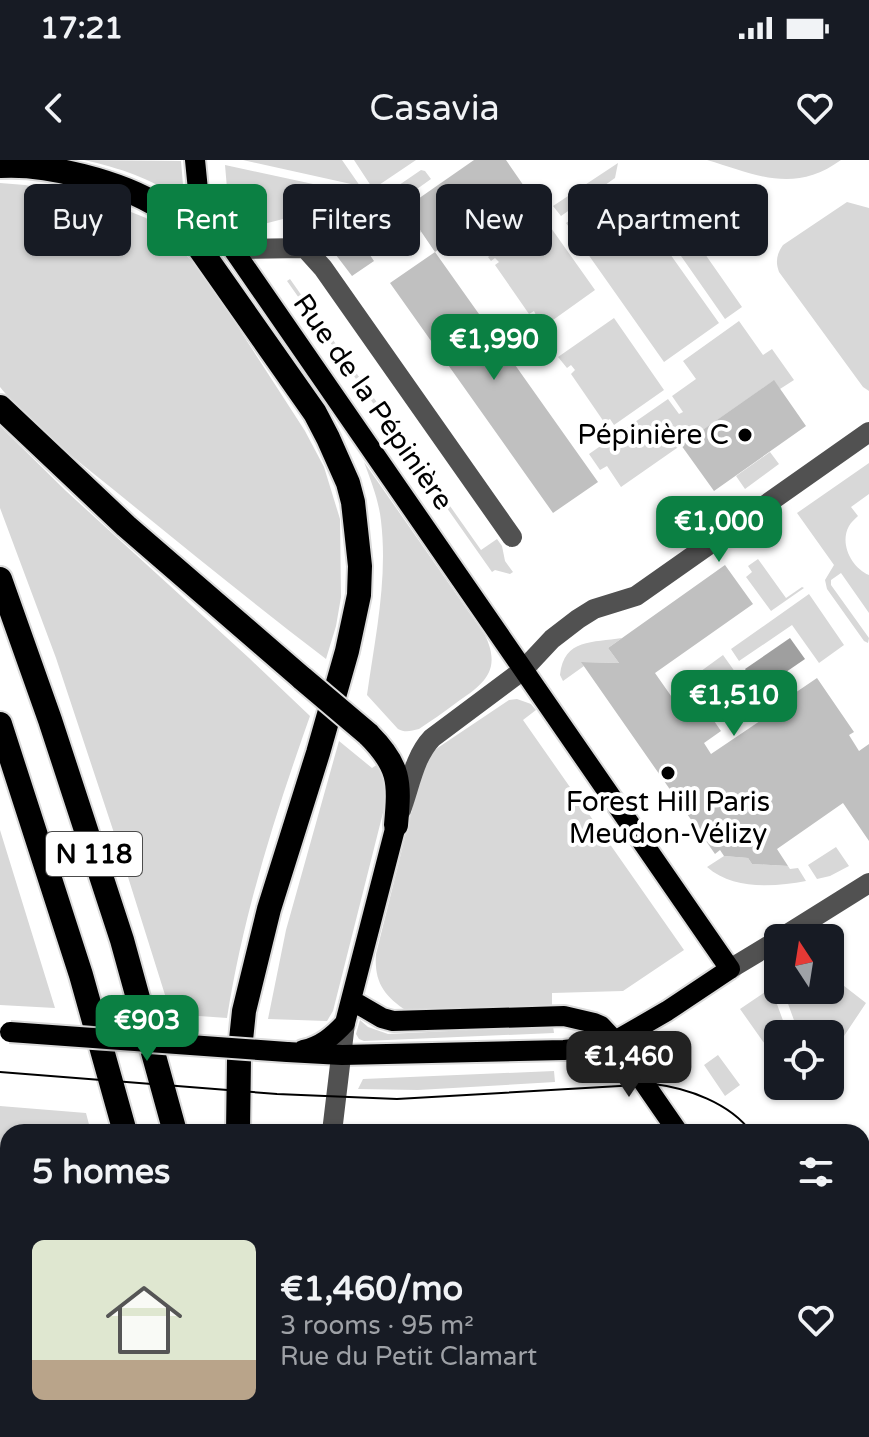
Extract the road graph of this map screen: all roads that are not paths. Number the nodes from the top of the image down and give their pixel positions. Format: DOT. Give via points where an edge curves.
graph roads {
  1 [pos="195,160"];
  2 [pos="0,166"];
  3 [pos="197,184"];
  4 [pos="267,249"];
  5 [pos="238,256"];
  6 [pos="0,407"];
  7 [pos="869,432"];
  8 [pos="512,537"];
  9 [pos="0,579"];
  10 [pos="523,670"];
  11 [pos="0,724"];
  12 [pos="396,825"];
  13 [pos="869,883"];
  14 [pos="804,924"];
  15 [pos="764,949"];
  16 [pos="730,969"];
  17 [pos="351,1000"];
  18 [pos="345,1023"];
  19 [pos="5,1032"];
  20 [pos="615,1041"];
  21 [pos="287,1052"];
  22 [pos="342,1055"];
  23 [pos="123,1124"];
  24 [pos="173,1124"];
  25 [pos="238,1124"];
  26 [pos="333,1124"];
  27 [pos="672,1124"];
  1 -- 3 [label="main road, Rue de la Pépinière"];
  2 -- 25 [label="highway" via="61,171 114,187 161,208 177,222 315,413 353,502 359,595 244,1011"];
  4 -- 8 [label="street" via="305,248 323,268"];
  5 -- 10 [label="main road, Rue de la Pépinière"];
  6 -- 12 [label="highway, bridge" via="126,526 368,734 394,768 399,786"];
  7 -- 10 [label="street" via="636,596 578,619"];
  9 -- 24 [label="highway, N 118" via="122,940"];
  10 -- 12 [label="street" via="425,746"];
  10 -- 16 [label="main road, Rue de la Pépinière"];
  11 -- 23 [label="highway, N 118"];
  12 -- 17 [label="main road"];
  13 -- 14 [label="street"];
  15 -- 16 [label="street"];
  16 -- 20 [label="main road"];
  17 -- 18 [label="main road"];
  17 -- 20 [label="main road" via="393,1021 564,1016 601,1026"];
  18 -- 21 [label="main road" via="314,1047"];
  18 -- 22 [label="street"];
  19 -- 21 [label="main road, bridge"];
  20 -- 22 [label="main road" via="564,1050"];
  20 -- 27 [label="main road"];
  21 -- 22 [label="main road"];
  22 -- 26 [label="street"];
}
